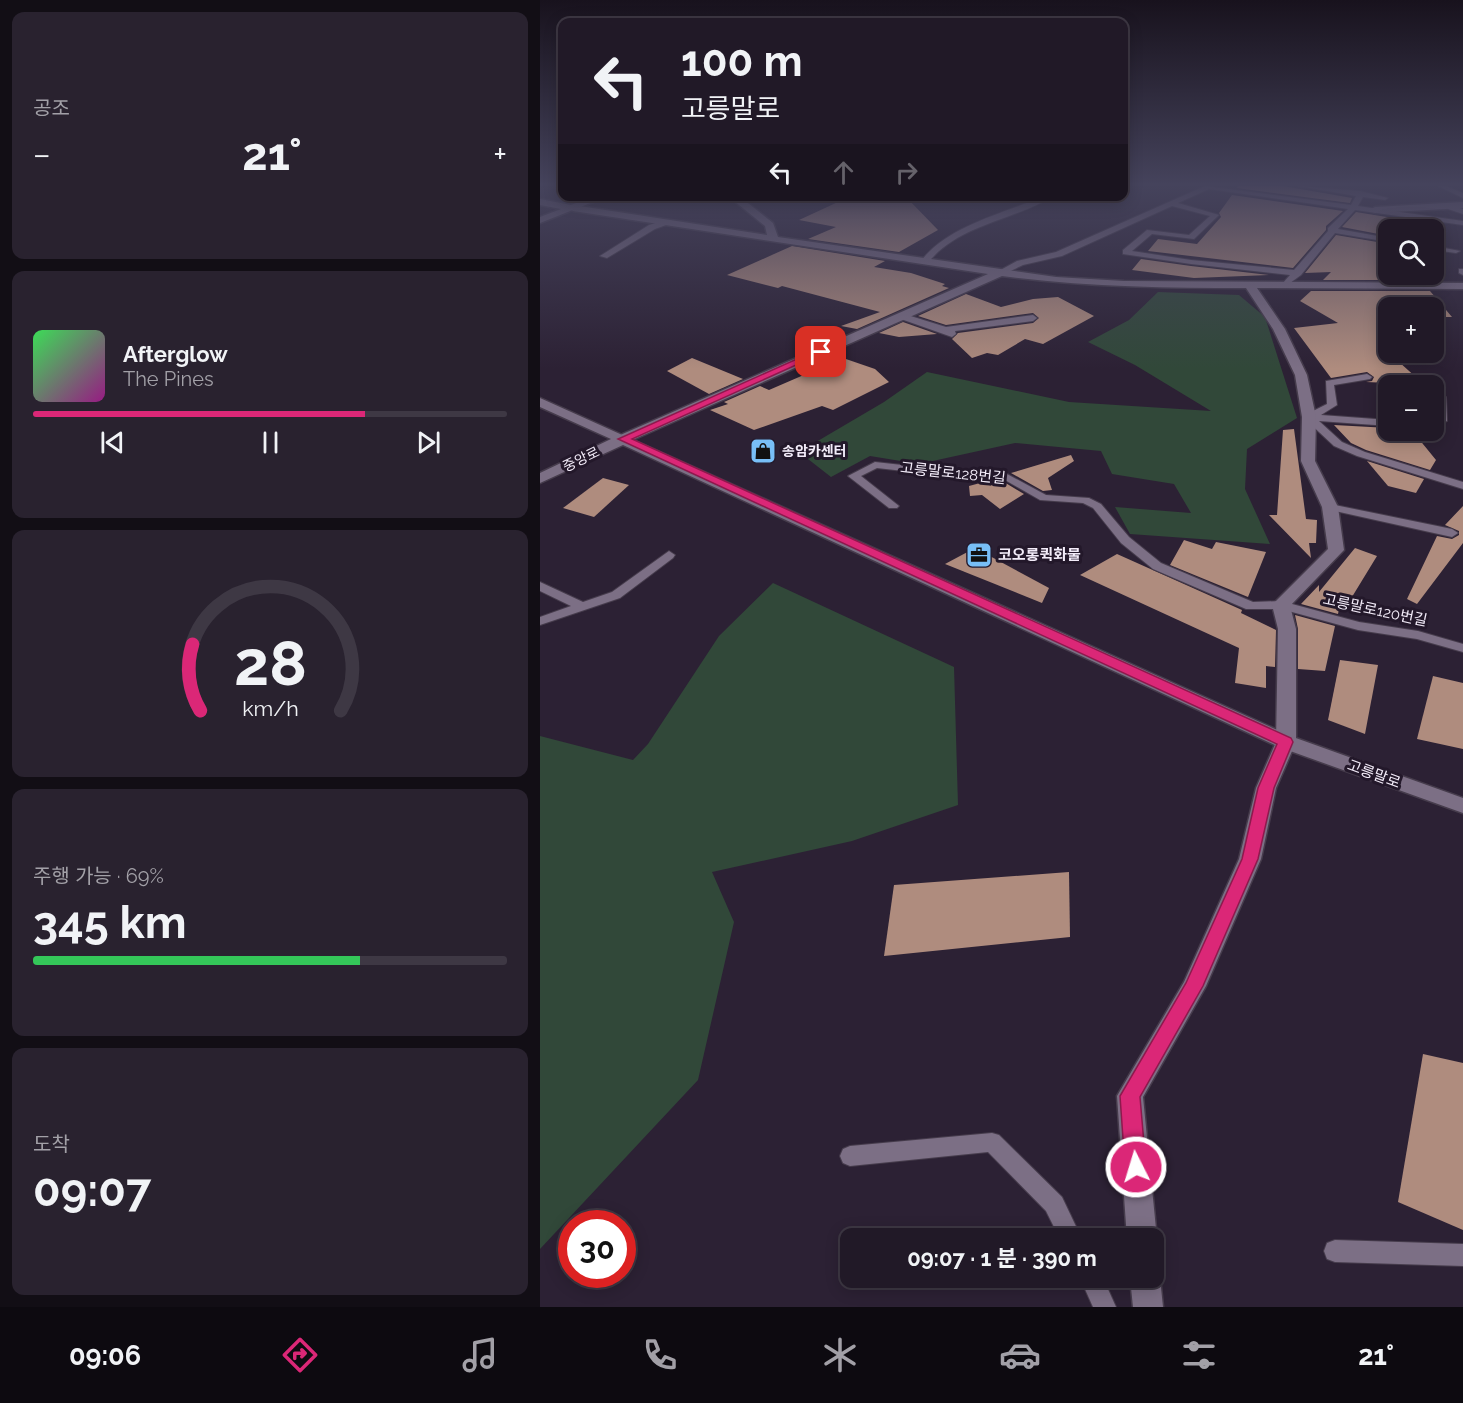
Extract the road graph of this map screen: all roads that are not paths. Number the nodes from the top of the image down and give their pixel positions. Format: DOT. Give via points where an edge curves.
graph roads {
  1 [pos="618,247"];
  2 [pos="829,247"];
  3 [pos="937,247"];
  4 [pos="1074,247"];
  5 [pos="1132,247"];
  6 [pos="1318,247"];
  7 [pos="1444,249"];
  8 [pos="1456,251"];
  9 [pos="604,255"];
  10 [pos="924,262"];
  11 [pos="999,273"];
  12 [pos="1298,273"];
  13 [pos="1249,284"];
  14 [pos="1286,284"];
  15 [pos="1463,286"];
  16 [pos="901,316"];
  17 [pos="1033,318"];
  18 [pos="946,330"];
  19 [pos="955,338"];
  20 [pos="1367,377"];
  21 [pos="540,402"];
  22 [pos="1309,417"];
  23 [pos="1378,422"];
  24 [pos="623,439"];
  25 [pos="540,479"];
  26 [pos="1463,486"];
  27 [pos="893,507"];
  28 [pos="1330,507"];
  29 [pos="1452,532"];
  30 [pos="669,555"];
  31 [pos="540,586"];
  32 [pos="1281,605"];
  33 [pos="583,607"];
  34 [pos="540,621"];
  35 [pos="1463,648"];
  36 [pos="1286,742"];
  37 [pos="1463,806"];
  38 [pos="850,1156"];
  39 [pos="1066,1228"];
  40 [pos="1141,1228"];
  41 [pos="1335,1251"];
  42 [pos="1463,1255"];
  43 [pos="1096,1288"];
  44 [pos="1146,1288"];
  45 [pos="1105,1307"];
  46 [pos="1148,1307"];
  1 -- 9 [label="lane"];
  2 -- 10 [label="street"];
  3 -- 10 [label="lane"];
  4 -- 11 [label="lane"];
  5 -- 12 [label="lane" via="1126,252"];
  6 -- 12 [label="lane"];
  7 -- 8 [label="lane"];
  10 -- 11 [label="street"];
  11 -- 13 [label="street" via="1124,284"];
  11 -- 16 [label="street, 중앙로"];
  12 -- 14 [label="lane"];
  13 -- 14 [label="street"];
  13 -- 22 [label="street" via="1279,329 1301,375"];
  14 -- 15 [label="street"];
  16 -- 18 [label="lane"];
  16 -- 24 [label="street, 중앙로"];
  17 -- 18 [label="lane"];
  18 -- 19 [label="lane"];
  20 -- 22 [label="lane" via="1329,383 1332,405"];
  21 -- 24 [label="street, 고릉말로"];
  22 -- 23 [label="lane"];
  22 -- 26 [label="lane" via="1338,444 1353,451"];
  22 -- 28 [label="street" via="1308,461"];
  24 -- 25 [label="street, 중앙로"];
  24 -- 36 [label="street, 고릉말로"];
  27 -- 32 [label="lane, 고릉말로128번길" via="854,476 874,465 1007,477 1044,498 1084,500 1097,506 1125,540 1157,566 1251,606"];
  28 -- 29 [label="lane"];
  28 -- 32 [label="street" via="1336,550"];
  30 -- 33 [label="lane" via="616,595"];
  31 -- 33 [label="lane"];
  32 -- 35 [label="lane, 고릉말로120번길" via="1358,626 1418,634"];
  32 -- 36 [label="street" via="1287,629"];
  33 -- 34 [label="lane"];
  36 -- 37 [label="street, 고릉말로"];
  36 -- 40 [label="street" via="1266,788 1250,859 1194,986 1130,1096"];
  38 -- 39 [label="lane" via="992,1142 1054,1204"];
  41 -- 42 [label="lane"];
  43 -- 45 [label="lane"];
  44 -- 46 [label="street"];
}
